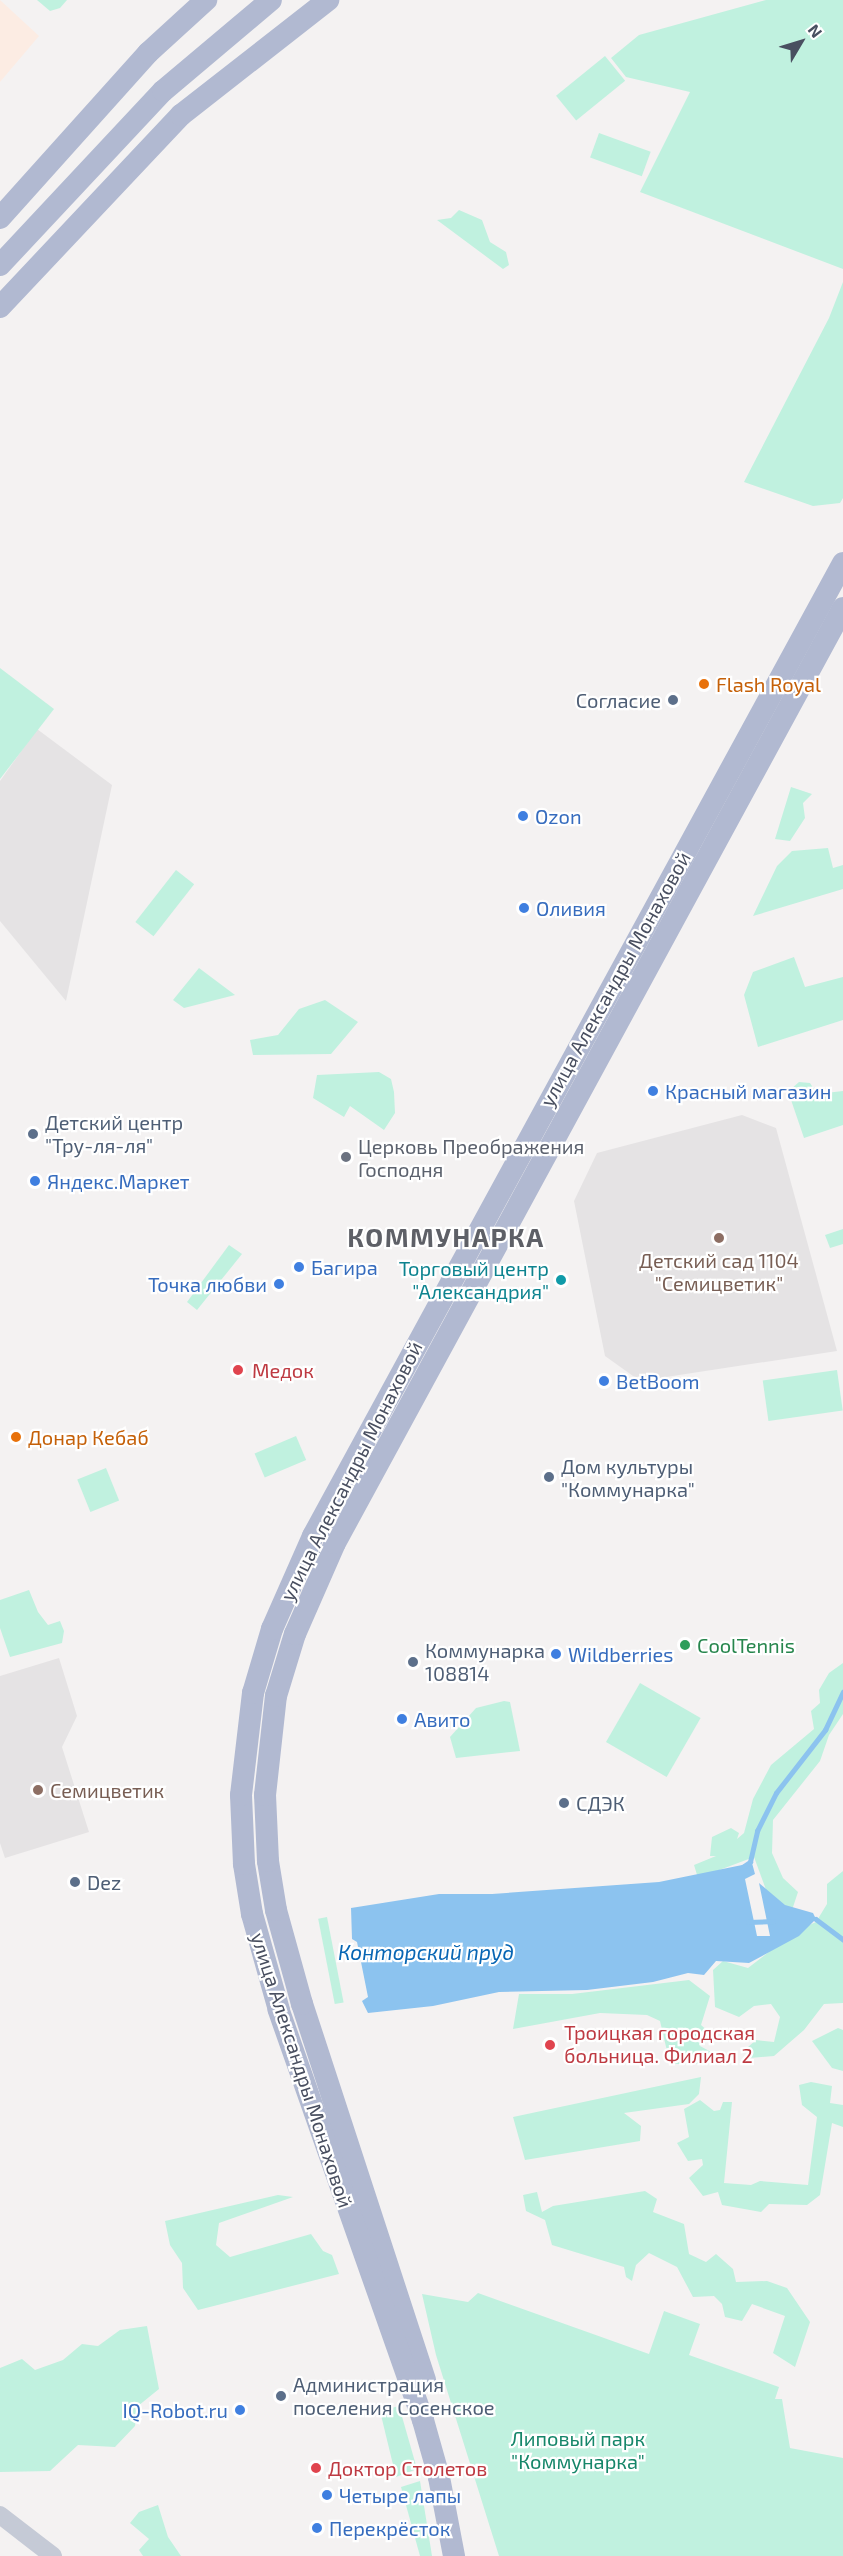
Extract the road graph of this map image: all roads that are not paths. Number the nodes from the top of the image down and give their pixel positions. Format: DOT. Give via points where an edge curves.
graph roads {
  1 [pos="206,0"];
  2 [pos="271,0"];
  3 [pos="328,0"];
  4 [pos="0,218"];
  5 [pos="0,265"];
  6 [pos="0,307"];
  7 [pos="843,563"];
  8 [pos="843,608"];
  9 [pos="0,2515"];
  10 [pos="53,2556"];
  11 [pos="454,2556"];
  12 [pos="469,2556"];
  1 -- 4 [label="main road" via="148,52"];
  2 -- 5 [label="main road" via="163,91"];
  3 -- 6 [label="main road" via="181,115"];
  7 -- 11 [label="main road, улица Александры Монаховой" via="313,1536 272,1629 253,1693 241,1795 244,1864 252,1914 279,2010 423,2420 442,2489"];
  8 -- 12 [label="main road, улица Александры Монаховой" via="335,1543 295,1634 276,1696 265,1795 268,1861 276,1910 302,2004 437,2415"];
  9 -- 10 [label="street"];
}
